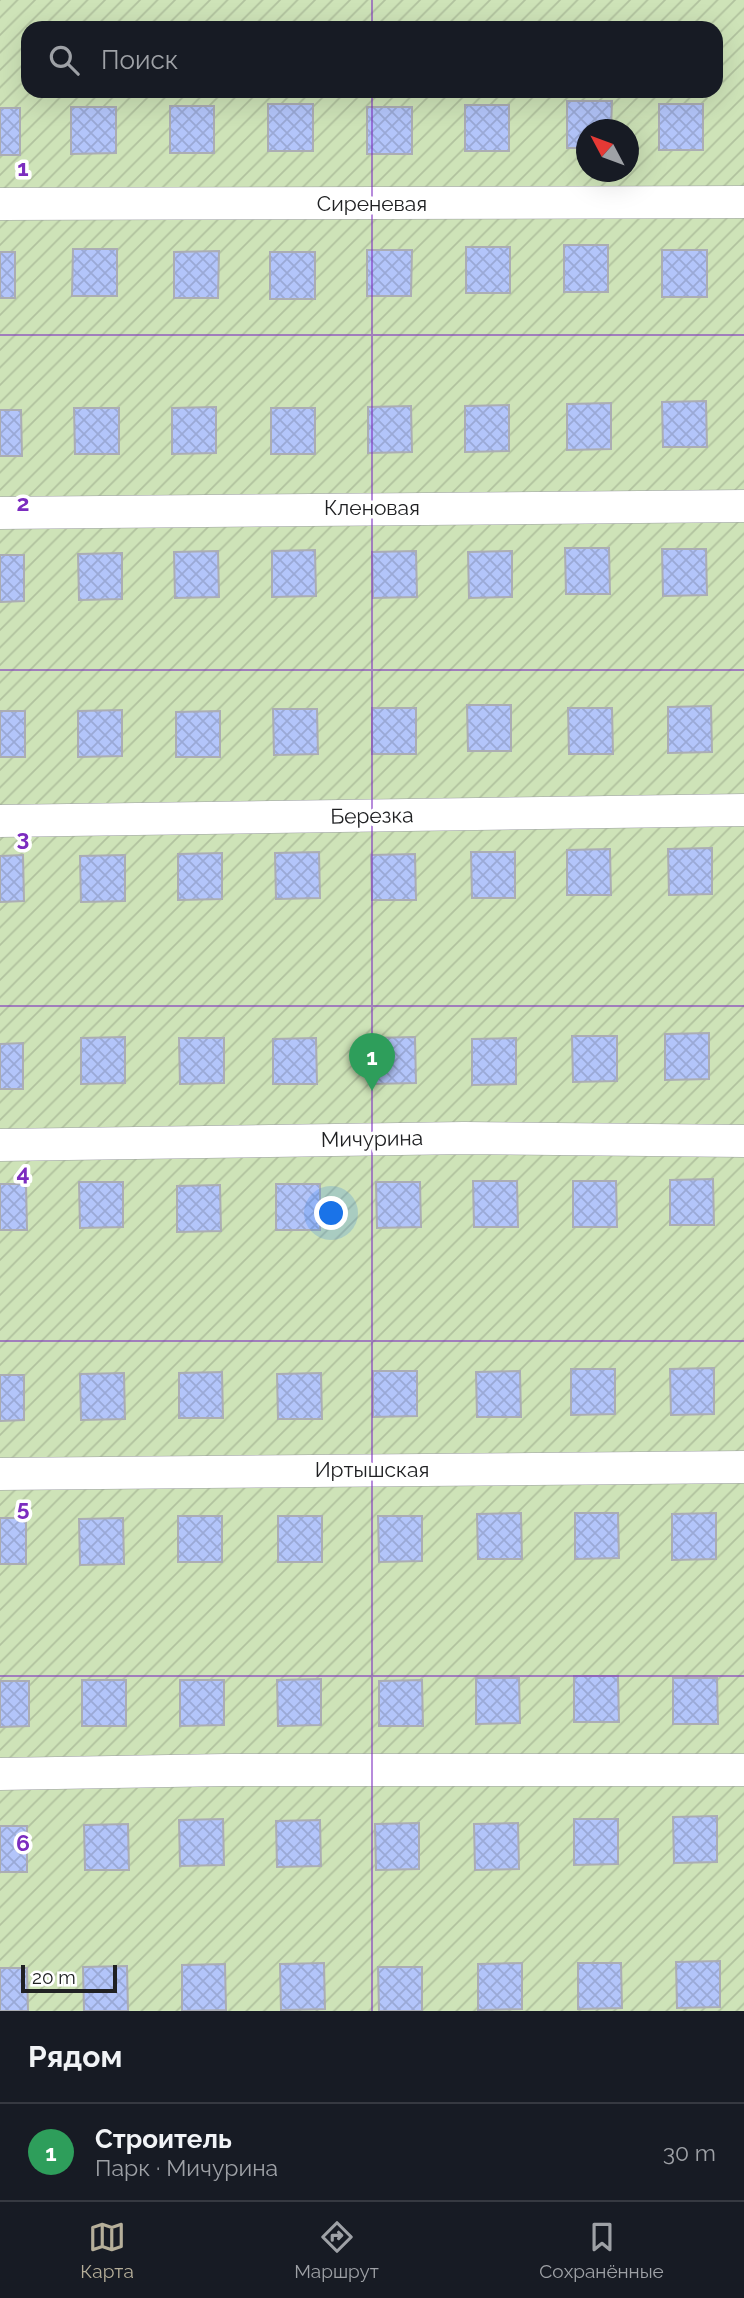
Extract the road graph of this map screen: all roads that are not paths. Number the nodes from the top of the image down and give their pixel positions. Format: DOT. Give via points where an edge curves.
graph roads {
  1 [pos="744,202"];
  2 [pos="0,204"];
  3 [pos="744,506"];
  4 [pos="0,513"];
  5 [pos="744,810"];
  6 [pos="0,821"];
  7 [pos="744,1141"];
  8 [pos="0,1145"];
  9 [pos="744,1467"];
  10 [pos="0,1474"];
  11 [pos="744,1770"];
  12 [pos="0,1774"];
  1 -- 2 [label="street, Сиреневая"];
  3 -- 4 [label="street, Кленовая"];
  5 -- 6 [label="street, Березка"];
  7 -- 8 [label="street, Мичурина" via="464,1138"];
  9 -- 10 [label="street, Иртышская"];
  11 -- 12 [label="street"];
}
